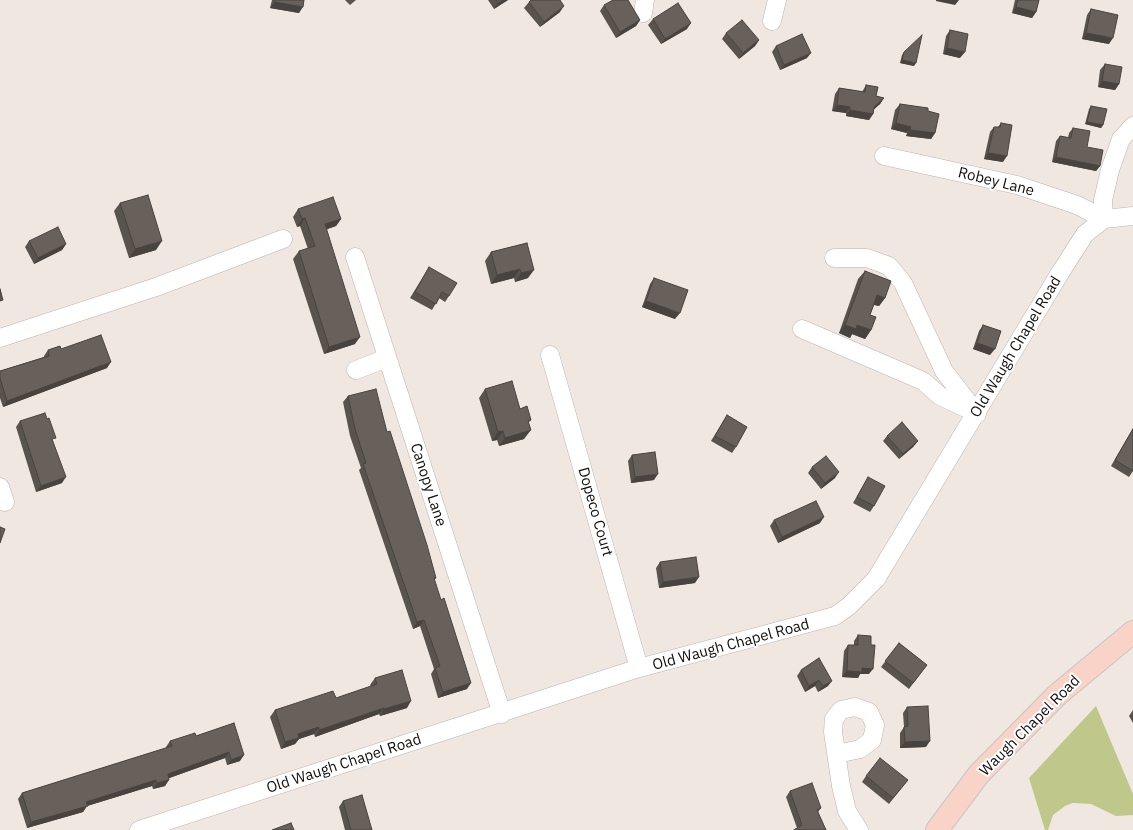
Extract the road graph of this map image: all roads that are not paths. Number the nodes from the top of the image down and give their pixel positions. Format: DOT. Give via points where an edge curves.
graph roads {
  1 [pos="777,0"];
  2 [pos="772,21"];
  3 [pos="1133,126"];
  4 [pos="884,156"];
  5 [pos="1133,216"];
  6 [pos="1104,219"];
  7 [pos="283,239"];
  8 [pos="355,257"];
  9 [pos="834,258"];
  10 [pos="802,329"];
  11 [pos="0,338"];
  12 [pos="550,355"];
  13 [pos="387,358"];
  14 [pos="356,370"];
  15 [pos="977,414"];
  16 [pos="1133,632"];
  17 [pos="640,668"];
  18 [pos="502,714"];
  19 [pos="837,754"];
  20 [pos="139,830"];
  21 [pos="859,830"];
  22 [pos="937,830"];
  1 -- 2 [label="street"];
  3 -- 6 [label="street" via="1121,139 1110,170 1103,200"];
  4 -- 6 [label="street, Robey Lane" via="1017,185 1076,205"];
  5 -- 6 [label="street"];
  6 -- 15 [label="street, Old Waugh Chapel Road" via="1085,234"];
  7 -- 11 [label="street" via="112,302"];
  8 -- 13 [label="street, Canopy Lane"];
  9 -- 15 [label="street" via="867,258 889,266 903,284 944,371"];
  10 -- 15 [label="street" via="923,382 940,396"];
  12 -- 17 [label="street, Dopeco Court"];
  13 -- 14 [label="street"];
  13 -- 18 [label="street, Canopy Lane"];
  15 -- 17 [label="street, Old Waugh Chapel Road" via="876,579 849,606 816,622"];
  16 -- 22 [label="main road, Waugh Chapel Road" via="1056,695 980,774"];
  17 -- 18 [label="street, Old Waugh Chapel Road"];
  18 -- 20 [label="street, Old Waugh Chapel Road"];
  19 -- 21 [label="street" via="847,811"];
}
